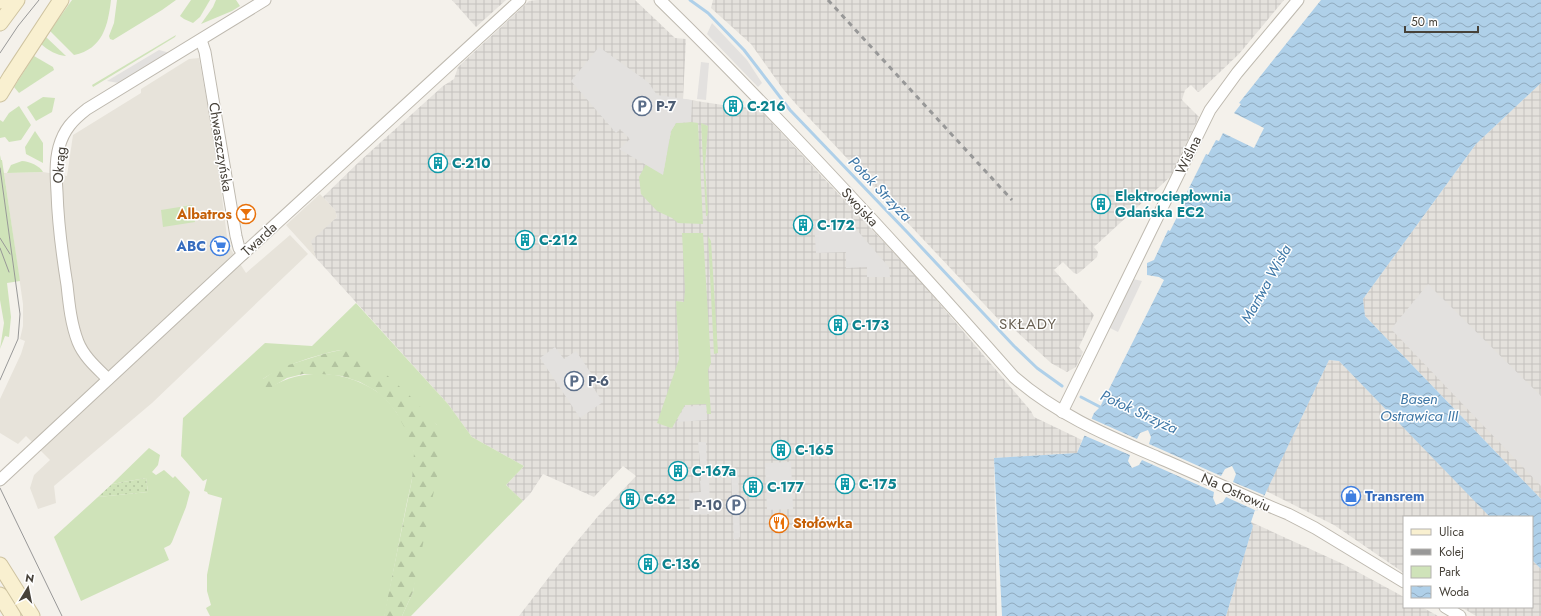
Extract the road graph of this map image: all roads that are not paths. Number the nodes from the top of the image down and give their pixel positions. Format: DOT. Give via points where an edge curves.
graph roads {
  1 [pos="17,0"];
  2 [pos="61,0"];
  3 [pos="265,0"];
  4 [pos="520,0"];
  5 [pos="660,0"];
  6 [pos="1298,0"];
  7 [pos="0,23"];
  8 [pos="201,40"];
  9 [pos="0,94"];
  10 [pos="243,254"];
  11 [pos="108,379"];
  12 [pos="1062,412"];
  13 [pos="0,480"];
  14 [pos="0,565"];
  15 [pos="1403,581"];
  16 [pos="0,595"];
  17 [pos="1447,608"];
  18 [pos="13,616"];
  19 [pos="32,616"];
  20 [pos="1460,616"];
  1 -- 7 [label="main road"];
  2 -- 9 [label="main road"];
  3 -- 8 [label="street, Okrąg"];
  4 -- 10 [label="street, Twarda"];
  5 -- 12 [label="street, Swojska" via="775,116 931,282 1014,377 1042,400"];
  6 -- 12 [label="street, Wiślna" via="1237,73 1210,110"];
  8 -- 10 [label="street, Chwaszczyńska" via="236,236"];
  8 -- 11 [label="street, Okrąg" via="87,109 67,127 59,146 56,169 59,233 72,324 82,350"];
  10 -- 11 [label="street, Twarda"];
  11 -- 13 [label="street, Twarda"];
  12 -- 15 [label="street, Na Ostrowiu" via="1087,426 1315,528"];
  14 -- 19 [label="main road"];
  16 -- 18 [label="main road"];
  17 -- 20 [label="street"];
}
